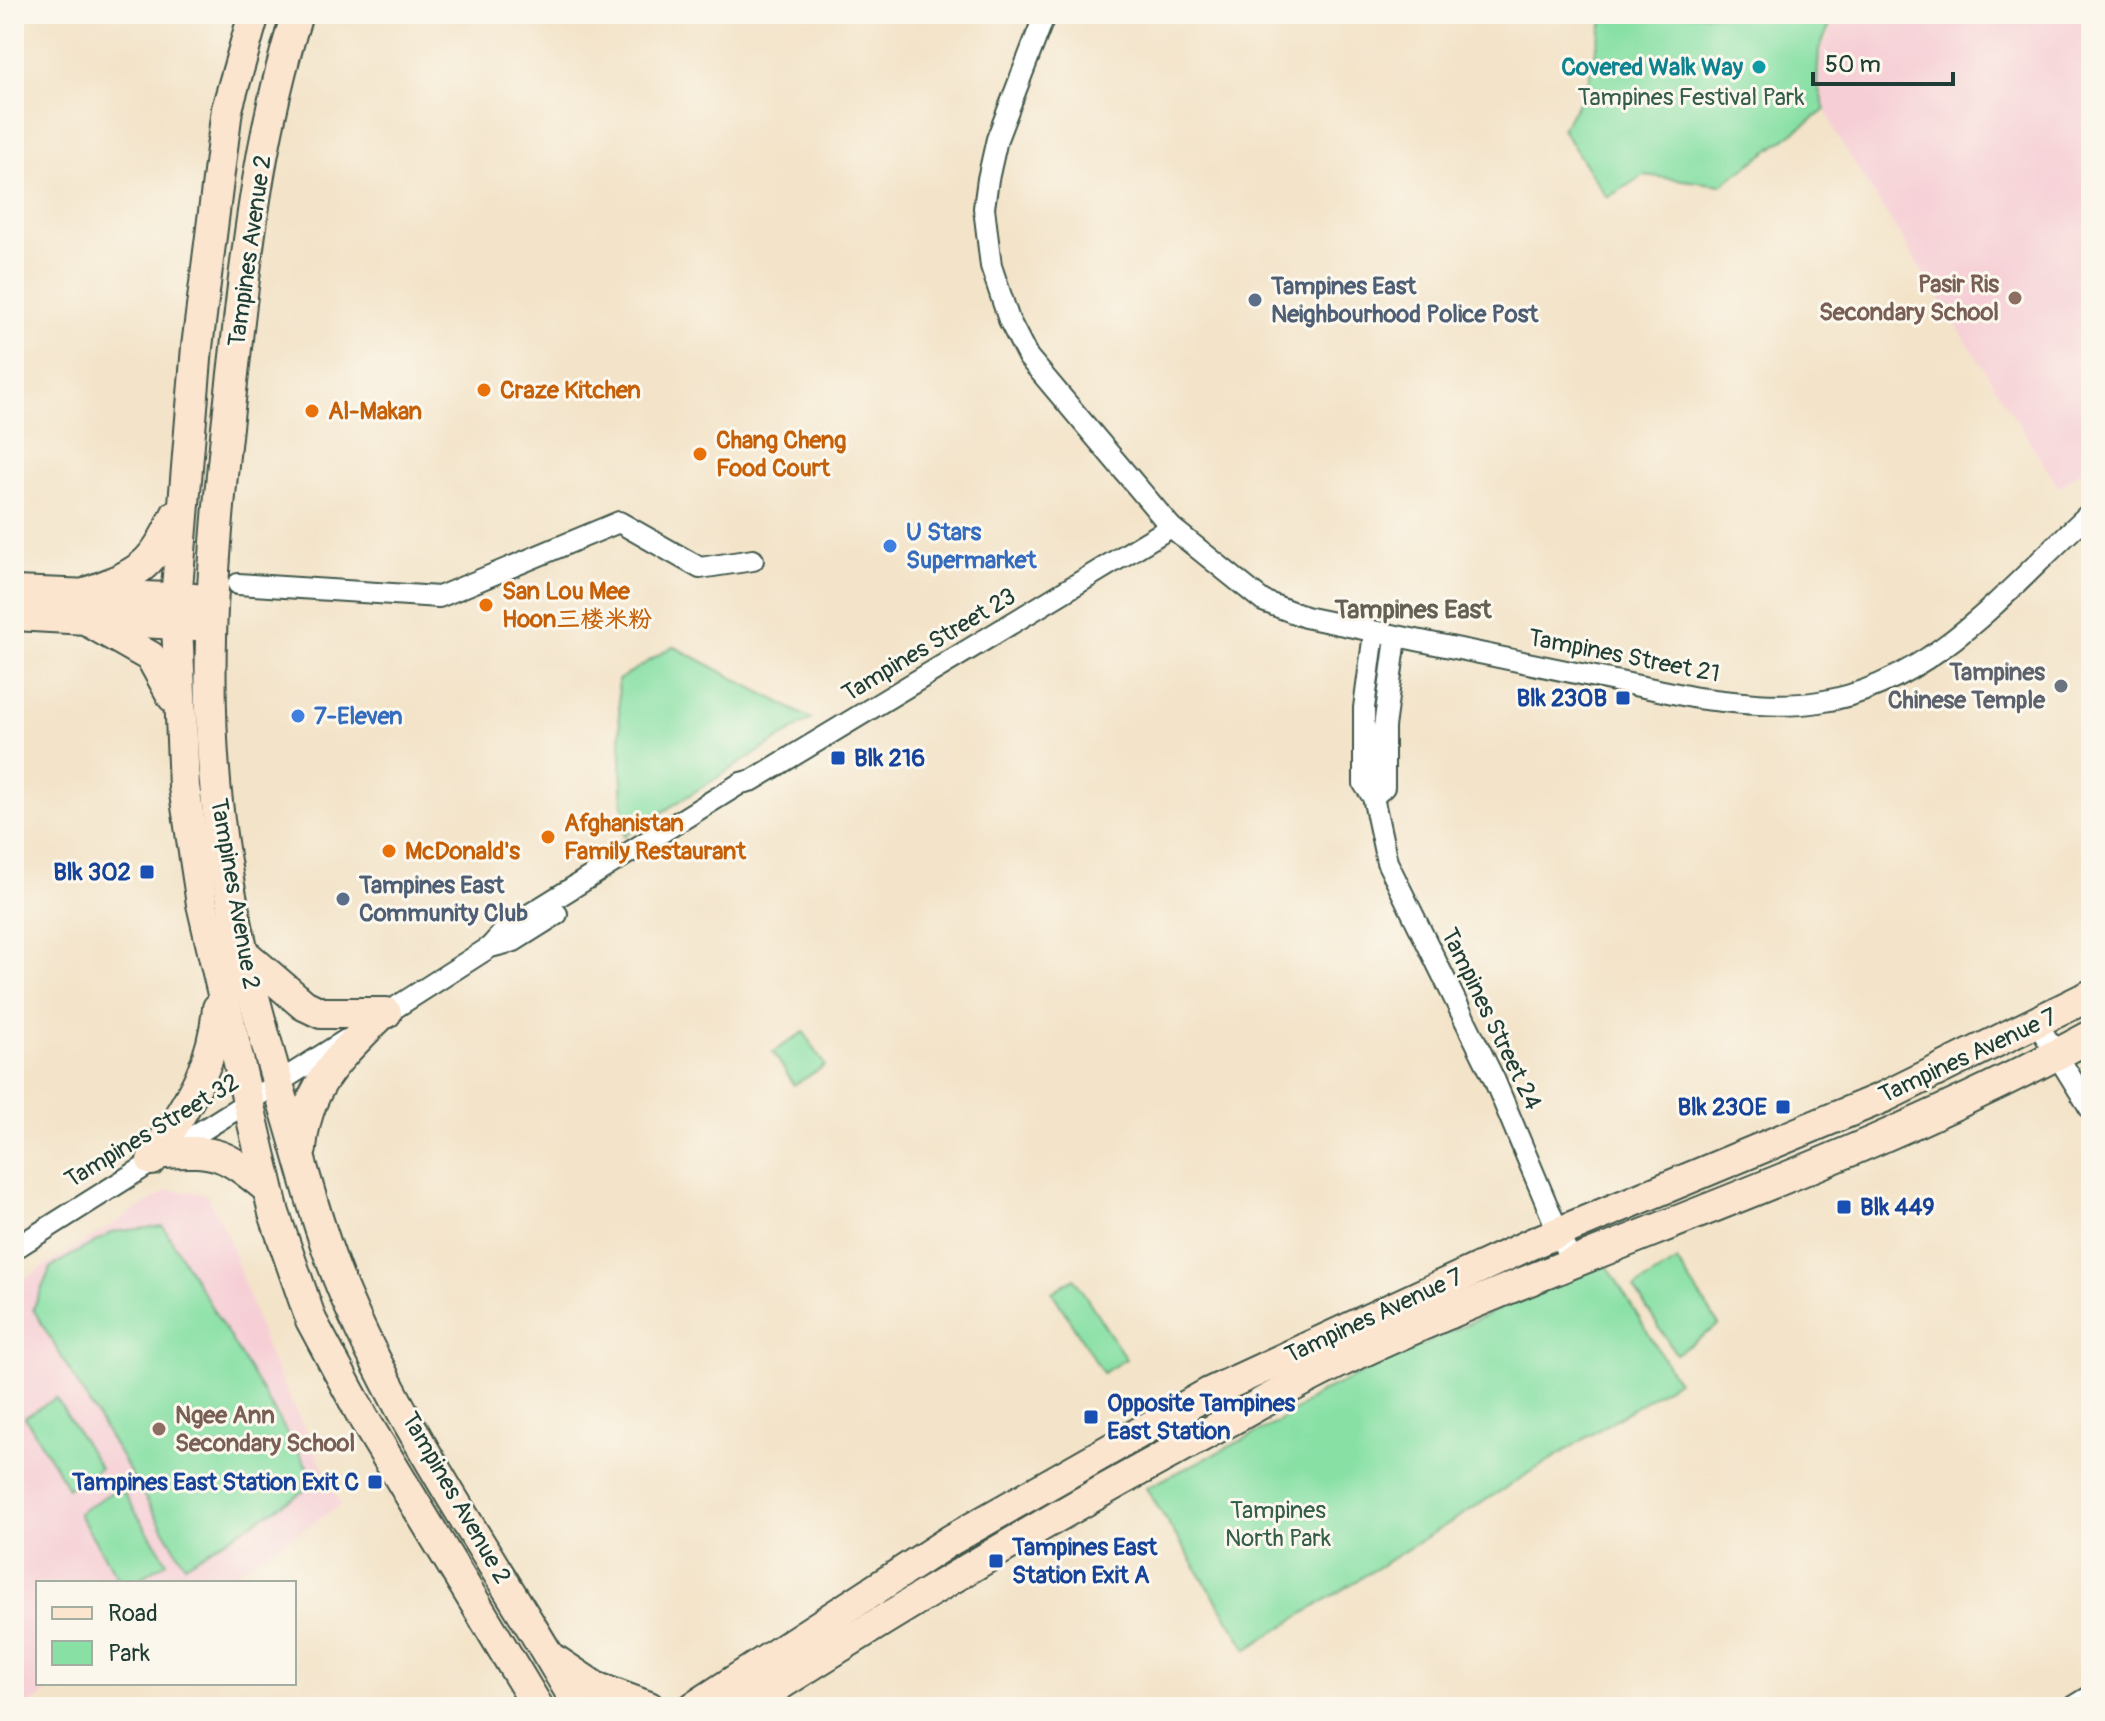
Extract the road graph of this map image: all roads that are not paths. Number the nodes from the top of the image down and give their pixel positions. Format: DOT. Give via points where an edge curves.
graph roads {
  1 [pos="254,14"];
  2 [pos="297,14"];
  3 [pos="1045,14"];
  4 [pos="279,69"];
  5 [pos="220,163"];
  6 [pos="182,503"];
  7 [pos="2091,512"];
  8 [pos="1171,527"];
  9 [pos="753,560"];
  10 [pos="14,592"];
  11 [pos="221,603"];
  12 [pos="82,607"];
  13 [pos="176,612"];
  14 [pos="14,615"];
  15 [pos="1374,633"];
  16 [pos="1396,638"];
  17 [pos="177,707"];
  18 [pos="1373,797"];
  19 [pos="241,951"];
  20 [pos="220,986"];
  21 [pos="2091,995"];
  22 [pos="382,1015"];
  23 [pos="2037,1023"];
  24 [pos="2091,1036"];
  25 [pos="2055,1054"];
  26 [pos="278,1085"];
  27 [pos="246,1105"];
  28 [pos="2091,1110"];
  29 [pos="158,1157"];
  30 [pos="300,1163"];
  31 [pos="267,1188"];
  32 [pos="1559,1233"];
  33 [pos="14,1249"];
  34 [pos="1571,1262"];
  35 [pos="551,1658"];
  36 [pos="517,1672"];
  37 [pos="2091,1696"];
  38 [pos="692,1706"];
  39 [pos="518,1707"];
  40 [pos="538,1707"];
  41 [pos="579,1707"];
  42 [pos="649,1707"];
  43 [pos="745,1707"];
  44 [pos="2073,1707"];
  1 -- 5 [label="main road, Tampines Avenue 2" via="227,109"];
  2 -- 4 [label="main road, Tampines Avenue 2"];
  3 -- 8 [label="street, Tampines Street 21" via="997,139 988,179 984,208 991,266 1028,357"];
  4 -- 5 [label="main road" via="240,144"];
  4 -- 11 [label="main road, Tampines Avenue 2" via="247,248 226,430"];
  5 -- 6 [label="main road, Tampines Avenue 2"];
  6 -- 12 [label="main road" via="145,566"];
  6 -- 13 [label="main road, Tampines Avenue 2"];
  7 -- 16 [label="street, Tampines Street 21" via="1942,648 1898,675 1822,702 1758,704 1697,698"];
  8 -- 15 [label="street, Tampines Street 21" via="1263,601"];
  8 -- 22 [label="street, Tampines Street 23" via="753,780 747,793 506,929 490,947"];
  9 -- 11 [label="street" via="700,568 619,522 439,597"];
  10 -- 12 [label="main road"];
  11 -- 13 [label="main road"];
  11 -- 19 [label="main road, Tampines Avenue 2" via="214,773"];
  12 -- 13 [label="main road"];
  12 -- 14 [label="main road"];
  12 -- 17 [label="main road" via="151,657"];
  13 -- 17 [label="main road, Tampines Avenue 2"];
  15 -- 16 [label="street, Tampines Street 21"];
  15 -- 18 [label="street, Tampines Street 24" via="1364,715 1364,784"];
  16 -- 18 [label="street, Tampines Street 24" via="1384,727 1384,787"];
  17 -- 20 [label="main road, Tampines Avenue 2" via="197,874"];
  18 -- 32 [label="street, Tampines Street 24" via="1387,862 1494,1079"];
  19 -- 22 [label="main road" via="304,1005 321,1013"];
  19 -- 26 [label="main road, Tampines Avenue 2"];
  20 -- 27 [label="main road, Tampines Avenue 2"];
  20 -- 29 [label="main road" via="216,1030 203,1076"];
  21 -- 23 [label="main road, Tampines Avenue 7"];
  22 -- 26 [label="street, Tampines Street 23"];
  22 -- 30 [label="main road" via="337,1059 313,1093 303,1122"];
  23 -- 25 [label="street"];
  23 -- 32 [label="main road, Tampines Avenue 7" via="1884,1097"];
  24 -- 25 [label="main road, Tampines Avenue 7"];
  25 -- 28 [label="street"];
  25 -- 34 [label="main road, Tampines Avenue 7" via="1895,1131"];
  26 -- 27 [label="street, Tampines Street 32"];
  26 -- 30 [label="main road, Tampines Avenue 2"];
  27 -- 29 [label="street, Tampines Street 32"];
  27 -- 31 [label="main road, Tampines Avenue 2"];
  29 -- 31 [label="main road" via="205,1150 223,1156"];
  29 -- 33 [label="street, Tampines Street 32"];
  30 -- 35 [label="main road, Tampines Avenue 2" via="346,1298 449,1491"];
  31 -- 36 [label="main road, Tampines Avenue 2" via="287,1261 311,1320 364,1419"];
  32 -- 34 [label="street, Tampines Street 24"];
  32 -- 38 [label="main road, Tampines Avenue 7" via="1183,1407 951,1540"];
  34 -- 43 [label="main road, Tampines Avenue 7" via="1352,1356 1069,1507"];
  35 -- 41 [label="main road, Tampines Avenue 2"];
  35 -- 42 [label="main road" via="595,1687"];
  36 -- 39 [label="main road"];
  36 -- 40 [label="main road, Tampines Avenue 2"];
  37 -- 44 [label="street"];
}
